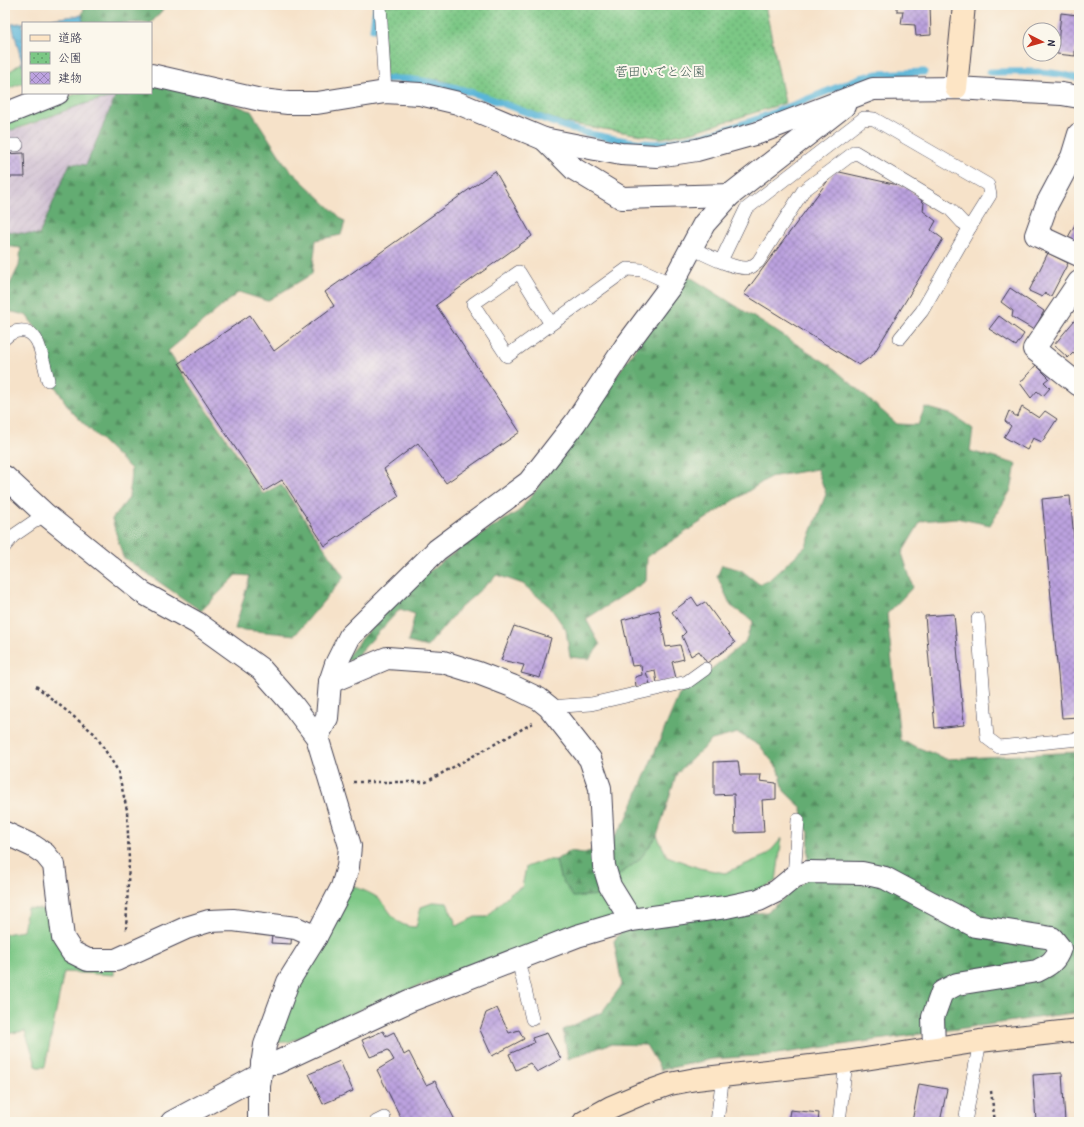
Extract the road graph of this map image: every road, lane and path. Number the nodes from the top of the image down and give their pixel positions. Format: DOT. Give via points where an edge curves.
graph roads {
  1 [pos="380,5"];
  2 [pos="964,5"];
  3 [pos="152,75"];
  4 [pos="956,88"];
  5 [pos="385,92"];
  6 [pos="55,94"];
  7 [pos="853,96"];
  8 [pos="1079,97"];
  9 [pos="5,114"];
  10 [pos="1079,134"];
  11 [pos="544,139"];
  12 [pos="730,195"];
  13 [pos="970,227"];
  14 [pos="692,248"];
  15 [pos="1079,255"];
  16 [pos="721,261"];
  17 [pos="1079,282"];
  18 [pos="672,284"];
  19 [pos="551,324"];
  20 [pos="5,338"];
  21 [pos="900,338"];
  22 [pos="48,380"];
  23 [pos="1079,385"];
  24 [pos="5,477"];
  25 [pos="45,514"];
  26 [pos="5,546"];
  27 [pos="978,619"];
  28 [pos="705,669"];
  29 [pos="330,682"];
  30 [pos="36,686"];
  31 [pos="552,709"];
  32 [pos="317,737"];
  33 [pos="1079,739"];
  34 [pos="331,782"];
  35 [pos="798,820"];
  36 [pos="5,833"];
  37 [pos="794,878"];
  38 [pos="631,920"];
  39 [pos="316,937"];
  40 [pos="137,950"];
  41 [pos="518,960"];
  42 [pos="532,1019"];
  43 [pos="1079,1030"];
  44 [pos="980,1041"];
  45 [pos="934,1048"];
  46 [pos="846,1062"];
  47 [pos="261,1069"];
  48 [pos="723,1075"];
  49 [pos="172,1122"];
  50 [pos="259,1122"];
  51 [pos="584,1122"];
  52 [pos="717,1122"];
  53 [pos="839,1122"];
  54 [pos="965,1122"];
  1 -- 5 [label="lane"];
  2 -- 4 [label="street"];
  3 -- 5 [label="street" via="261,100 288,103 317,103"];
  4 -- 7 [label="street" via="873,89"];
  4 -- 8 [label="street"];
  5 -- 11 [label="street" via="420,94 458,103"];
  6 -- 9 [label="street"];
  7 -- 11 [label="street" via="758,133 697,150 657,156 621,154"];
  7 -- 12 [label="street" via="839,111"];
  10 -- 15 [label="street" via="1072,157 1047,204 1036,235"];
  11 -- 12 [label="street" via="574,169 622,198"];
  12 -- 14 [label="street" via="704,224"];
  13 -- 16 [label="lane" via="950,209 854,152 803,191 758,262 751,267 742,268"];
  13 -- 16 [label="lane" via="990,194 988,184 874,119 864,118 746,209"];
  13 -- 21 [label="lane" via="922,311"];
  14 -- 16 [label="lane"];
  14 -- 18 [label="street"];
  17 -- 23 [label="street" via="1034,349"];
  18 -- 19 [label="lane" via="642,270 627,269"];
  18 -- 29 [label="street" via="625,347 575,423 529,482 437,550 350,636"];
  19 -- 19 [label="lane" via="507,356 473,304 519,272"];
  20 -- 22 [label="lane" via="12,332 26,331 36,338"];
  24 -- 25 [label="street"];
  25 -- 26 [label="lane" via="13,536"];
  25 -- 32 [label="street" via="144,593 196,623 260,669 292,704"];
  27 -- 33 [label="lane" via="987,738 999,747"];
  28 -- 31 [label="lane" via="687,682 591,704"];
  29 -- 31 [label="street" via="387,658 443,662 512,686 539,699"];
  29 -- 32 [label="street" via="327,718"];
  30 -- 40 [label="path" via="95,734 118,771 127,810 129,861 125,930"];
  31 -- 34 [label="path" via="426,782"];
  31 -- 38 [label="street" via="590,758 600,788 604,866 610,886"];
  32 -- 34 [label="street"];
  34 -- 39 [label="street" via="350,846 348,867 342,887"];
  35 -- 37 [label="lane"];
  36 -- 40 [label="street" via="33,846 45,854 54,865 63,938 72,952 88,960 101,961 116,960"];
  37 -- 38 [label="street" via="759,900"];
  37 -- 45 [label="street" via="808,872 862,873 886,878 975,926 1052,938 1060,948 1057,957 1038,971 957,984 942,992 934,1017"];
  38 -- 41 [label="street" via="577,936"];
  39 -- 40 [label="street" via="296,928 233,920 209,921 186,928"];
  39 -- 47 [label="street" via="288,982 265,1045"];
  41 -- 42 [label="lane"];
  41 -- 47 [label="street" via="408,1001"];
  43 -- 44 [label="street"];
  44 -- 45 [label="street"];
  44 -- 54 [label="lane"];
  45 -- 46 [label="street"];
  46 -- 48 [label="street"];
  46 -- 53 [label="lane"];
  47 -- 49 [label="street"];
  47 -- 50 [label="street"];
  48 -- 51 [label="street" via="670,1084 611,1107"];
  48 -- 52 [label="lane"];
}
